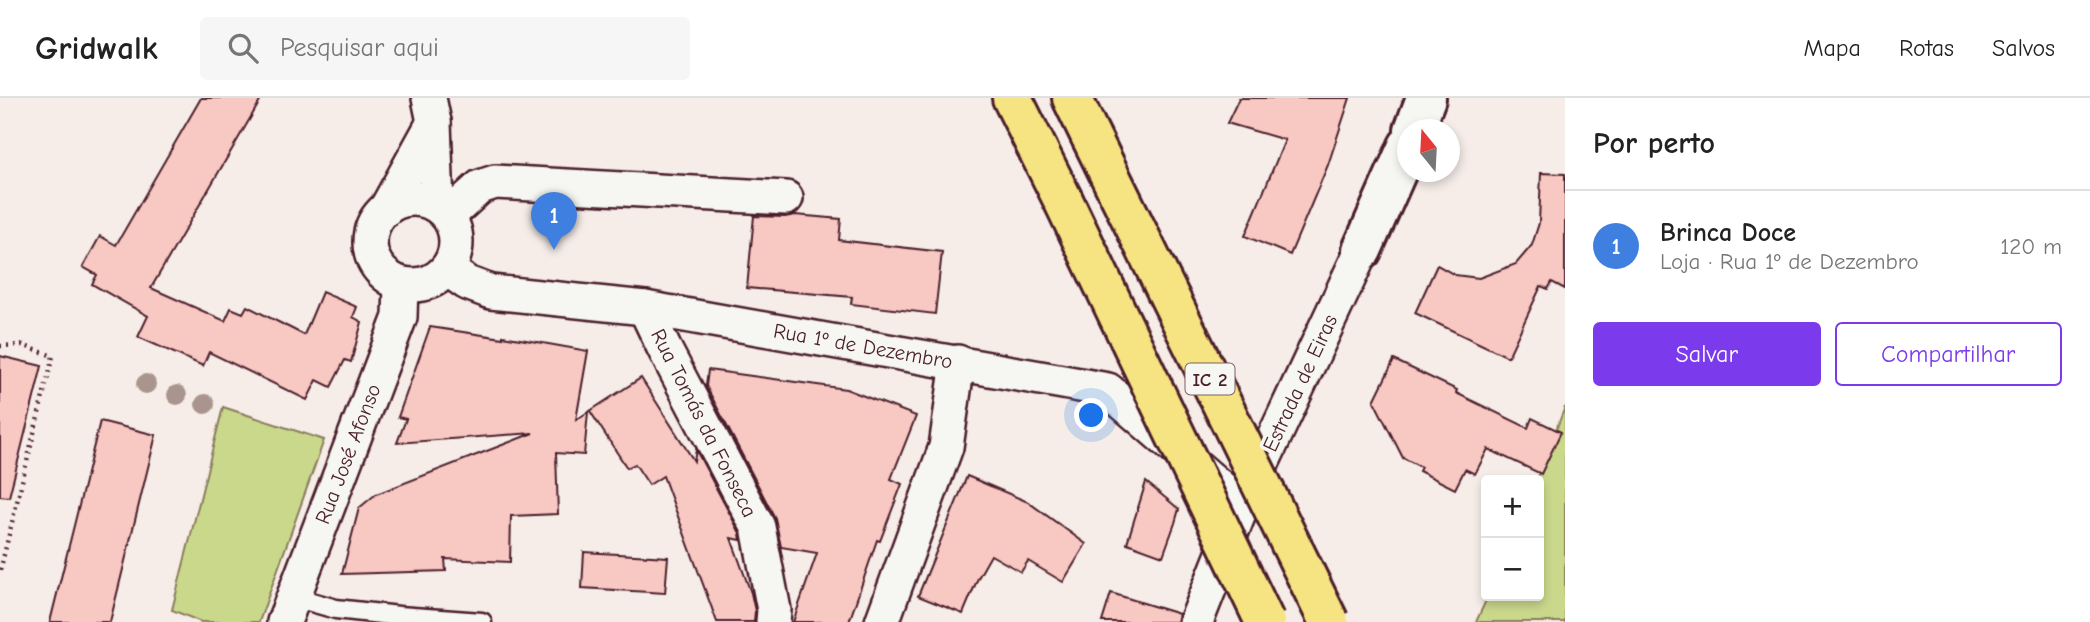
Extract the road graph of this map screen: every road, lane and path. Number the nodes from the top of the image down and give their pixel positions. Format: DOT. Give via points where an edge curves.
graph roads {
  1 [pos="1012,98"];
  2 [pos="1072,98"];
  3 [pos="1426,98"];
  4 [pos="432,110"];
  5 [pos="1419,119"];
  6 [pos="1397,171"];
  7 [pos="786,198"];
  8 [pos="386,209"];
  9 [pos="442,211"];
  10 [pos="1362,250"];
  11 [pos="447,268"];
  12 [pos="401,284"];
  13 [pos="645,308"];
  14 [pos="0,346"];
  15 [pos="958,362"];
  16 [pos="1242,506"];
  17 [pos="0,571"];
  18 [pos="289,610"];
  19 [pos="482,622"];
  20 [pos="773,622"];
  21 [pos="883,622"];
  22 [pos="1196,622"];
  23 [pos="1265,622"];
  24 [pos="1329,622"];
  1 -- 23 [label="highway, IC 2, bridge"];
  2 -- 24 [label="highway, IC 2, bridge"];
  3 -- 5 [label="street"];
  4 -- 8 [label="street"];
  4 -- 9 [label="street"];
  6 -- 10 [label="street, Estrada de Eiras"];
  7 -- 9 [label="street" via="495,182"];
  8 -- 9 [label="street" via="402,200 420,200"];
  8 -- 12 [label="street" via="370,236 371,251 376,265"];
  9 -- 11 [label="street" via="454,229 456,242"];
  10 -- 16 [label="street, Estrada de Eiras"];
  11 -- 12 [label="street" via="434,280"];
  11 -- 13 [label="street, Rua 1º de Dezembro" via="467,283 491,292"];
  12 -- 18 [label="street, Rua José Afonso" via="400,317"];
  13 -- 15 [label="street, Rua 1º de Dezembro"];
  13 -- 20 [label="street, Rua Tomás da Fonseca" via="758,527"];
  14 -- 17 [label="path" via="22,345 53,356"];
  15 -- 16 [label="street, Rua 1º de Dezembro" via="1108,390"];
  15 -- 21 [label="street" via="946,447"];
  16 -- 22 [label="street, Estrada de Eiras"];
  18 -- 19 [label="lane" via="336,609"];
}
